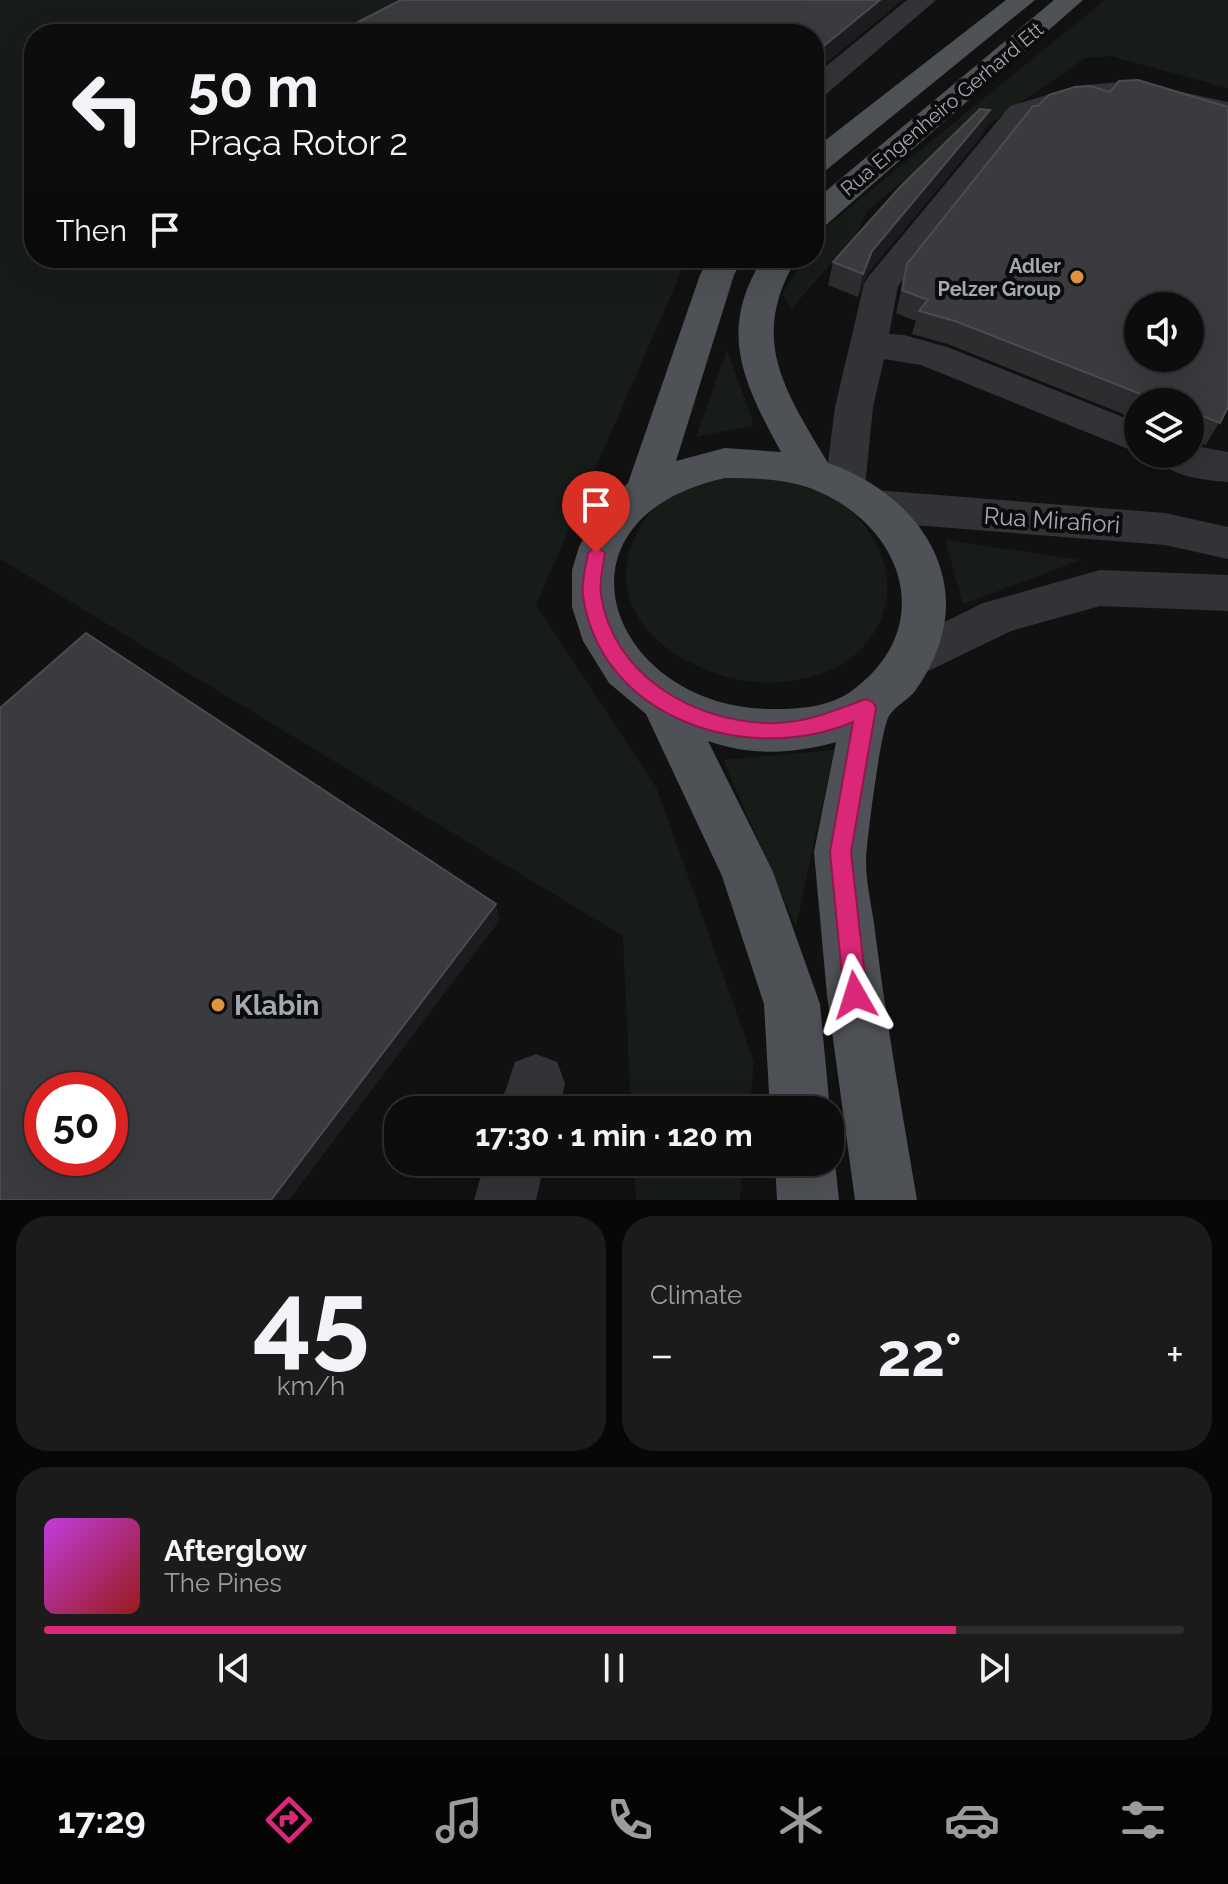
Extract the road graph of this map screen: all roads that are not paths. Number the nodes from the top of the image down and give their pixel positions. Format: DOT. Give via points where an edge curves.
graph roads {
  1 [pos="923,0"];
  2 [pos="1022,0"];
  3 [pos="1070,0"];
  4 [pos="824,82"];
  5 [pos="1228,111"];
  6 [pos="824,156"];
  7 [pos="824,209"];
  8 [pos="721,268"];
  9 [pos="772,268"];
  10 [pos="868,346"];
  11 [pos="1124,433"];
  12 [pos="1204,465"];
  13 [pos="1228,467"];
  14 [pos="844,488"];
  15 [pos="646,491"];
  16 [pos="1228,543"];
  17 [pos="1228,593"];
  18 [pos="914,659"];
  19 [pos="665,703"];
  20 [pos="866,708"];
  21 [pos="799,1096"];
  22 [pos="511,1176"];
  23 [pos="806,1176"];
  24 [pos="505,1200"];
  25 [pos="808,1200"];
  26 [pos="886,1200"];
  1 -- 4 [label="street"];
  2 -- 6 [label="main road, Rua Engenheiro Gerhard Ett"];
  3 -- 7 [label="main road, Rua Engenheiro Gerhard Ett"];
  5 -- 10 [label="street" via="1131,90 1077,95 1020,112 881,284"];
  8 -- 15 [label="main road"];
  9 -- 14 [label="main road" via="754,321 755,359"];
  10 -- 11 [label="street" via="904,347 934,356"];
  10 -- 14 [label="street"];
  12 -- 13 [label="street"];
  14 -- 15 [label="main road" via="769,463 725,463 683,473"];
  14 -- 16 [label="street, Rua Mirafiori" via="1165,529"];
  14 -- 18 [label="main road" via="905,539 923,577 927,619"];
  15 -- 19 [label="main road" via="616,518 596,553 591,592 600,633 626,671"];
  17 -- 18 [label="street" via="1100,588 999,616"];
  18 -- 20 [label="main road" via="894,686"];
  19 -- 20 [label="main road" via="713,724 767,732 820,727"];
  19 -- 21 [label="main road" via="747,872 792,1004"];
  20 -- 26 [label="main road" via="840,852"];
  22 -- 24 [label="street"];
  23 -- 25 [label="main road"];
}
